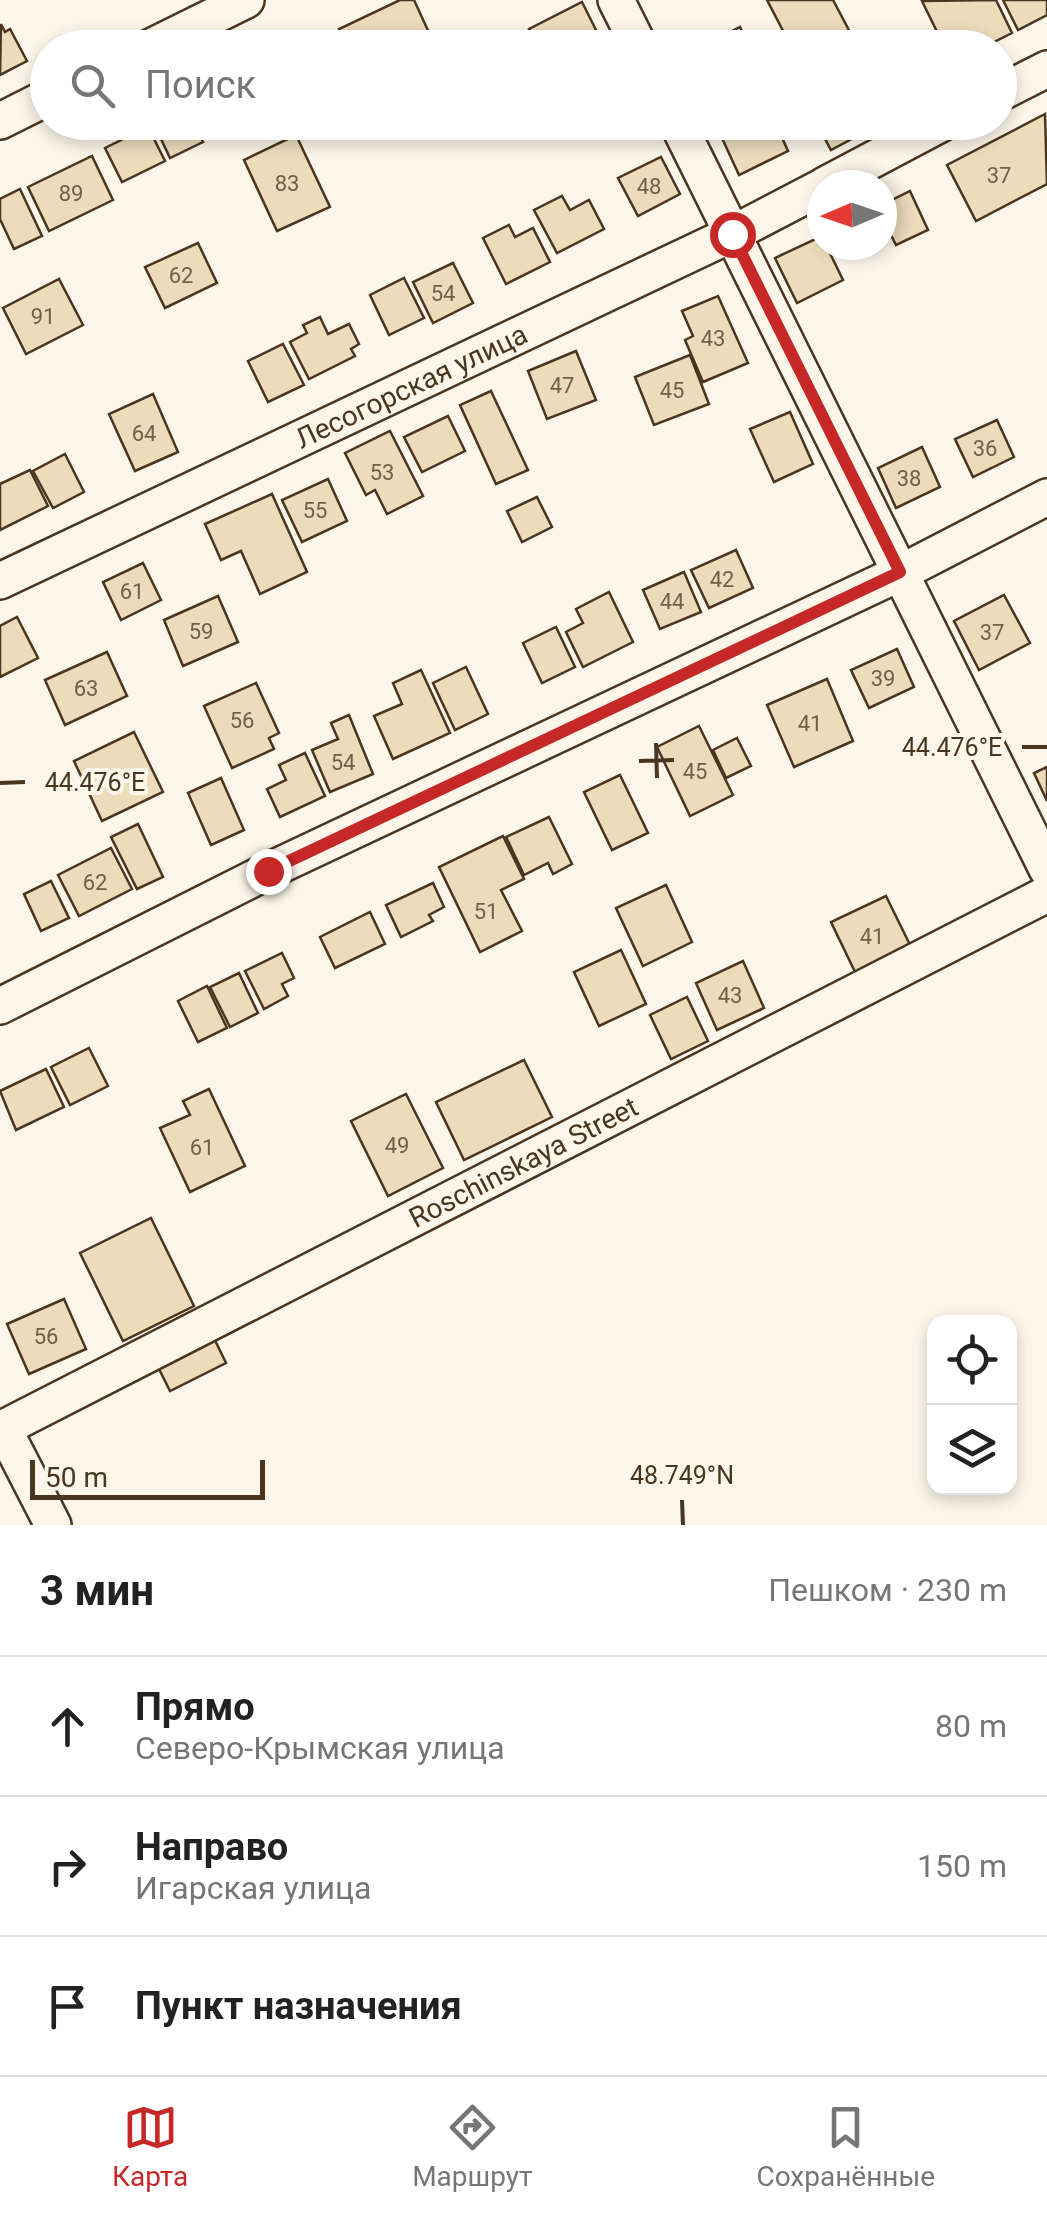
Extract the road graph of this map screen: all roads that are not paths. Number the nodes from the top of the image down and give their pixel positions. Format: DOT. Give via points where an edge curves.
graph roads {
  1 [pos="246,0"];
  2 [pos="616,0"];
  3 [pos="185,30"];
  4 [pos="631,30"];
  5 [pos="1047,68"];
  6 [pos="1017,85"];
  7 [pos="30,106"];
  8 [pos="0,120"];
  9 [pos="686,140"];
  10 [pos="910,140"];
  11 [pos="854,170"];
  12 [pos="807,195"];
  13 [pos="732,234"];
  14 [pos="1047,497"];
  15 [pos="900,572"];
  16 [pos="0,581"];
  17 [pos="1047,869"];
  18 [pos="1047,894"];
  19 [pos="0,1006"];
  20 [pos="2,1429"];
  21 [pos="53,1525"];
  1 -- 3 [label="street"];
  2 -- 4 [label="street"];
  5 -- 6 [label="street"];
  7 -- 8 [label="street"];
  9 -- 13 [label="street"];
  10 -- 11 [label="street, Лесогорская улица"];
  12 -- 13 [label="street, Лесогорская улица"];
  13 -- 15 [label="street"];
  13 -- 16 [label="street, Лесогорская улица"];
  14 -- 15 [label="street"];
  15 -- 17 [label="street"];
  15 -- 19 [label="street" via="268,871"];
  18 -- 20 [label="street, Roschinskaya Street"];
  20 -- 21 [label="street"];
}
